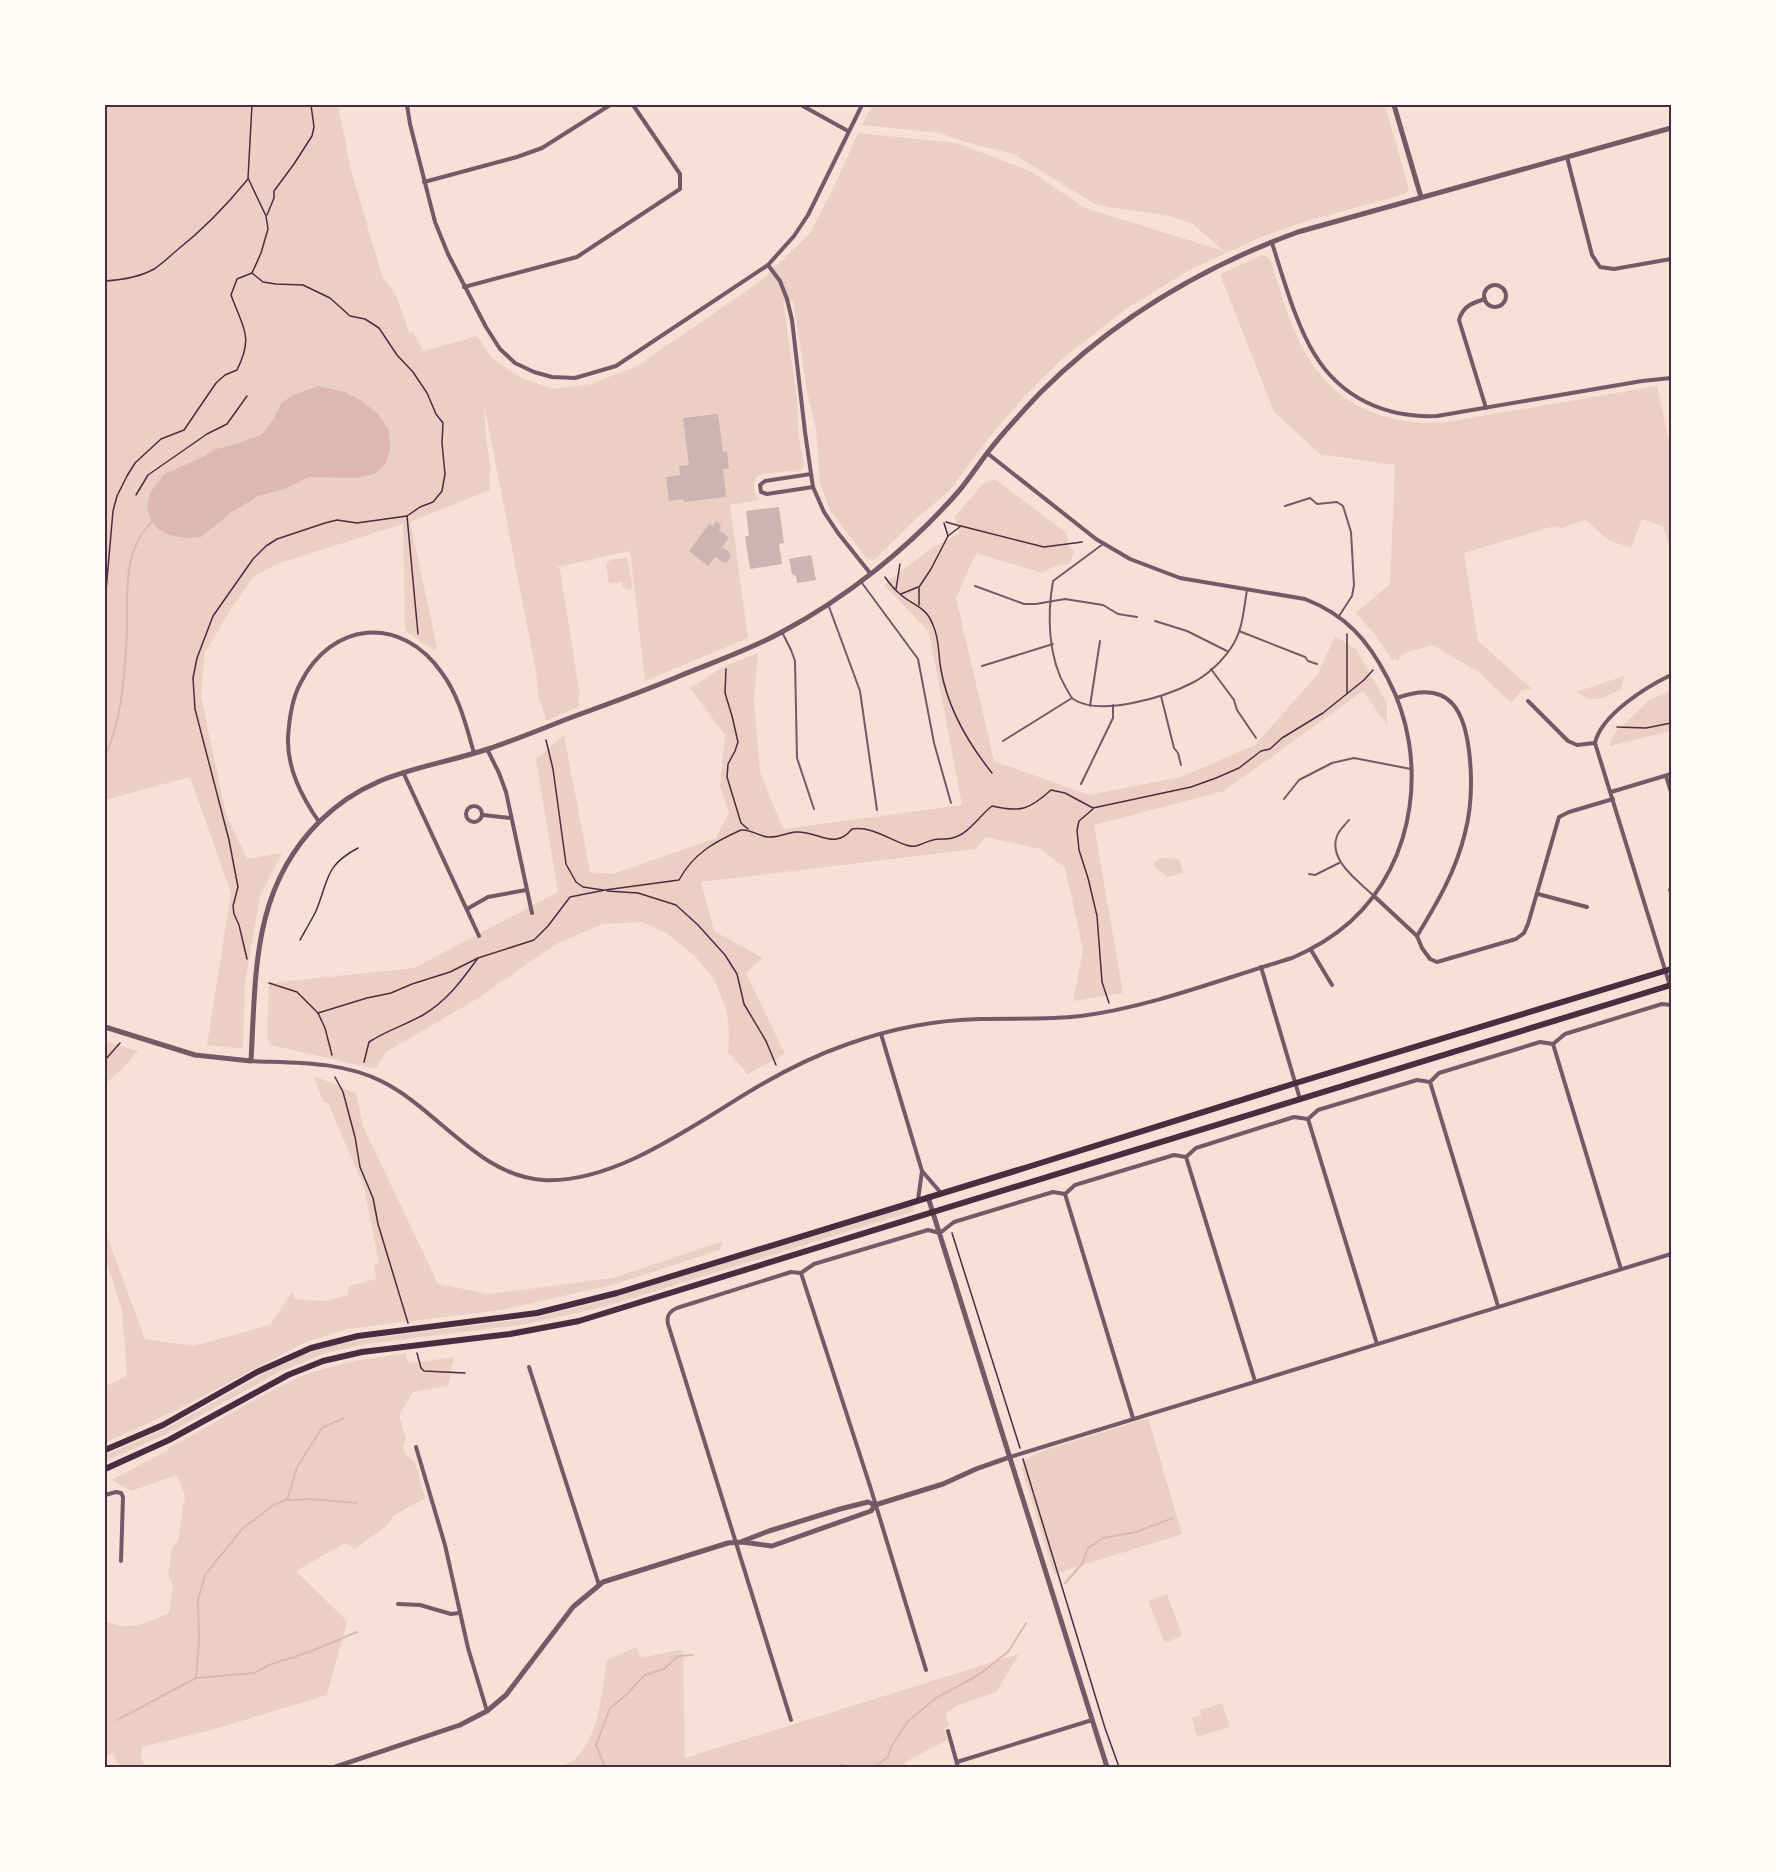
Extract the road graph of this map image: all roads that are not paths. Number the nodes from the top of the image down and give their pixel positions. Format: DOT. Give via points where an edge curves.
graph roads {
  1 [pos="407,105"];
  2 [pos="610,105"];
  3 [pos="633,105"];
  4 [pos="801,105"];
  5 [pos="862,105"];
  6 [pos="1394,105"];
  7 [pos="1671,128"];
  8 [pos="848,131"];
  9 [pos="1566,157"];
  10 [pos="424,182"];
  11 [pos="1421,197"];
  12 [pos="1271,242"];
  13 [pos="1671,259"];
  14 [pos="768,265"];
  15 [pos="464,287"];
  16 [pos="1485,299"];
  17 [pos="1671,378"];
  18 [pos="1486,408"];
  19 [pos="987,453"];
  20 [pos="811,474"];
  21 [pos="813,487"];
  22 [pos="1285,507"];
  23 [pos="1103,544"];
  24 [pos="870,573"];
  25 [pos="861,581"];
  26 [pos="975,586"];
  27 [pos="1247,589"];
  28 [pos="1050,600"];
  29 [pos="828,604"];
  30 [pos="1339,616"];
  31 [pos="1137,617"];
  32 [pos="1155,621"];
  33 [pos="1239,631"];
  34 [pos="782,632"];
  35 [pos="1100,641"];
  36 [pos="1053,645"];
  37 [pos="1228,652"];
  38 [pos="1317,664"];
  39 [pos="982,666"];
  40 [pos="1211,669"];
  41 [pos="1671,675"];
  42 [pos="1161,696"];
  43 [pos="1072,698"];
  44 [pos="1397,698"];
  45 [pos="1528,701"];
  46 [pos="1113,705"];
  47 [pos="1090,706"];
  48 [pos="1256,738"];
  49 [pos="1003,741"];
  50 [pos="1595,743"];
  51 [pos="487,749"];
  52 [pos="474,753"];
  53 [pos="1181,765"];
  54 [pos="1412,769"];
  55 [pos="403,771"];
  56 [pos="1668,775"];
  57 [pos="1082,784"];
  58 [pos="1611,792"];
  59 [pos="1671,792"];
  60 [pos="1284,799"];
  61 [pos="1613,799"];
  62 [pos="951,803"];
  63 [pos="814,809"];
  64 [pos="877,810"];
  65 [pos="483,815"];
  66 [pos="511,818"];
  67 [pos="1349,820"];
  68 [pos="319,822"];
  69 [pos="1340,862"];
  70 [pos="1309,874"];
  71 [pos="526,890"];
  72 [pos="1538,894"];
  73 [pos="1374,896"];
  74 [pos="1587,907"];
  75 [pos="467,909"];
  76 [pos="532,913"];
  77 [pos="479,936"];
  78 [pos="1417,936"];
  79 [pos="1311,950"];
  80 [pos="1261,967"];
  81 [pos="1668,970"];
  82 [pos="1332,985"];
  83 [pos="1670,985"];
  84 [pos="1671,1005"];
  85 [pos="105,1027"];
  86 [pos="881,1034"];
  87 [pos="1553,1044"];
  88 [pos="251,1061"];
  89 [pos="1430,1082"];
  90 [pos="1296,1083"];
  91 [pos="1301,1099"];
  92 [pos="1308,1119"];
  93 [pos="1186,1157"];
  94 [pos="922,1171"];
  95 [pos="941,1193"];
  96 [pos="1065,1194"];
  97 [pos="928,1197"];
  98 [pos="918,1200"];
  99 [pos="933,1213"];
  100 [pos="940,1233"];
  101 [pos="1671,1254"];
  102 [pos="1621,1269"];
  103 [pos="801,1273"];
  104 [pos="1498,1306"];
  105 [pos="1377,1344"];
  106 [pos="529,1367"];
  107 [pos="1255,1381"];
  108 [pos="1133,1418"];
  109 [pos="416,1447"];
  110 [pos="105,1450"];
  111 [pos="1010,1457"];
  112 [pos="105,1469"];
  113 [pos="105,1495"];
  114 [pos="875,1505"];
  115 [pos="739,1542"];
  116 [pos="121,1561"];
  117 [pos="599,1585"];
  118 [pos="398,1604"];
  119 [pos="459,1613"];
  120 [pos="926,1670"];
  121 [pos="487,1711"];
  122 [pos="791,1720"];
  123 [pos="1092,1720"];
  124 [pos="948,1731"];
  125 [pos="958,1765"];
  126 [pos="335,1767"];
  127 [pos="1107,1767"];
  1 -- 10 [label="street"];
  2 -- 10 [label="street" via="542,148"];
  3 -- 15 [label="street" via="680,174 680,189 577,257"];
  4 -- 8 [label="street"];
  5 -- 8 [label="street"];
  6 -- 11 [label="street"];
  7 -- 9 [label="street"];
  8 -- 14 [label="street" via="808,215"];
  9 -- 11 [label="street"];
  9 -- 13 [label="street" via="1592,255 1600,267 1614,269"];
  10 -- 15 [label="street" via="435,222"];
  11 -- 12 [label="street"];
  12 -- 18 [label="street" via="1313,353 1346,389 1370,405 1408,416"];
  12 -- 19 [label="street" via="1215,267 1129,317 1063,370"];
  14 -- 15 [label="street" via="616,366 575,378 552,377 515,363 500,349"];
  14 -- 20 [label="street" via="780,281 790,309"];
  16 -- 16 [label="street" via="1489,305 1497,306 1503,302 1504,291 1500,286 1490,286"];
  16 -- 18 [label="street" via="1468,305 1459,320"];
  17 -- 18 [label="street"];
  19 -- 23 [label="street"];
  19 -- 24 [label="street" via="934,518"];
  20 -- 21 [label="street"];
  20 -- 21 [label="street" via="760,485 767,494"];
  21 -- 24 [label="street" via="824,512"];
  22 -- 30 [label="lane" via="1310,498 1317,504 1337,502 1343,506 1351,532 1354,585 1353,596"];
  23 -- 27 [label="street" via="1180,578"];
  23 -- 28 [label="lane" via="1053,581"];
  24 -- 25 [label="street"];
  25 -- 29 [label="street"];
  25 -- 62 [label="lane" via="918,659 934,743"];
  26 -- 28 [label="lane" via="1024,604"];
  27 -- 30 [label="street" via="1305,599"];
  27 -- 33 [label="lane"];
  28 -- 31 [label="lane" via="1103,605 1118,614"];
  28 -- 36 [label="lane"];
  29 -- 34 [label="street"];
  29 -- 64 [label="lane" via="860,691"];
  30 -- 44 [label="street" via="1366,642"];
  32 -- 37 [label="lane" via="1187,631"];
  33 -- 37 [label="lane"];
  33 -- 38 [label="lane"];
  34 -- 51 [label="street" via="641,692"];
  34 -- 63 [label="lane" via="795,661 797,758"];
  35 -- 47 [label="lane"];
  36 -- 39 [label="lane"];
  36 -- 43 [label="lane" via="1058,675"];
  37 -- 40 [label="lane"];
  40 -- 42 [label="lane"];
  40 -- 48 [label="lane"];
  41 -- 50 [label="street" via="1640,692 1610,718 1599,730"];
  42 -- 46 [label="lane"];
  42 -- 53 [label="lane"];
  43 -- 47 [label="lane"];
  43 -- 49 [label="lane"];
  44 -- 54 [label="street"];
  44 -- 78 [label="street" via="1418,691 1430,692 1455,706 1468,736 1472,780 1466,831 1452,875"];
  45 -- 50 [label="street" via="1568,741 1577,745"];
  46 -- 47 [label="lane"];
  46 -- 57 [label="lane" via="1113,718"];
  50 -- 58 [label="street"];
  51 -- 52 [label="street"];
  51 -- 66 [label="street" via="506,792"];
  52 -- 55 [label="street"];
  52 -- 68 [label="street" via="459,704 428,656 412,643 376,631 340,639 310,666 299,685 288,739 299,790"];
  54 -- 60 [label="lane" via="1354,758 1332,763 1299,780"];
  54 -- 73 [label="street" via="1405,830"];
  55 -- 68 [label="street" via="348,798"];
  55 -- 75 [label="street"];
  56 -- 58 [label="street"];
  56 -- 59 [label="street"];
  58 -- 61 [label="street"];
  61 -- 72 [label="street" via="1559,818"];
  61 -- 81 [label="street"];
  65 -- 65 [label="street" via="475,806 466,813 473,822"];
  65 -- 66 [label="street"];
  66 -- 71 [label="street"];
  67 -- 69 [label="lane" via="1335,844"];
  68 -- 88 [label="street" via="280,875 268,904 257,958"];
  69 -- 70 [label="lane" via="1315,875"];
  69 -- 73 [label="lane"];
  71 -- 75 [label="street" via="488,897"];
  71 -- 76 [label="street"];
  72 -- 74 [label="street"];
  72 -- 78 [label="street" via="1524,933 1516,939 1437,962 1430,959"];
  73 -- 78 [label="street"];
  73 -- 79 [label="street" via="1350,922"];
  75 -- 77 [label="street"];
  79 -- 80 [label="street"];
  79 -- 82 [label="street"];
  80 -- 86 [label="street" via="1112,1010 1032,1019 945,1022"];
  80 -- 90 [label="street"];
  81 -- 83 [label="street"];
  81 -- 90 [label="main road"];
  83 -- 91 [label="main road"];
  84 -- 87 [label="street" via="1662,1004 1564,1034"];
  85 -- 88 [label="street" via="195,1055"];
  86 -- 88 [label="street" via="822,1054 782,1073 631,1160 587,1175 557,1180 526,1178 498,1167 403,1094 364,1073 337,1066"];
  86 -- 94 [label="street"];
  87 -- 89 [label="street" via="1540,1042 1439,1073"];
  87 -- 102 [label="street"];
  89 -- 92 [label="street" via="1406,1083 1318,1110"];
  89 -- 104 [label="street"];
  90 -- 91 [label="street"];
  90 -- 95 [label="main road"];
  91 -- 99 [label="main road"];
  92 -- 93 [label="street" via="1294,1117 1196,1148"];
  92 -- 105 [label="street"];
  93 -- 96 [label="street" via="1174,1155 1076,1185"];
  93 -- 107 [label="street"];
  94 -- 95 [label="street"];
  94 -- 98 [label="street"];
  95 -- 97 [label="main road"];
  96 -- 100 [label="street" via="1053,1192 954,1222"];
  96 -- 108 [label="street"];
  97 -- 98 [label="main road"];
  97 -- 99 [label="street"];
  98 -- 110 [label="main road" via="617,1293 537,1313 358,1335 311,1348 258,1372 163,1425"];
  99 -- 100 [label="street"];
  99 -- 112 [label="main road" via="579,1321 323,1361"];
  100 -- 103 [label="street" via="926,1230 814,1264"];
  100 -- 111 [label="street"];
  101 -- 102 [label="street"];
  102 -- 104 [label="street"];
  103 -- 114 [label="street"];
  103 -- 115 [label="street" via="791,1272 668,1314"];
  104 -- 105 [label="street"];
  105 -- 107 [label="street"];
  106 -- 117 [label="street"];
  107 -- 108 [label="street"];
  108 -- 111 [label="street"];
  109 -- 119 [label="street" via="445,1545"];
  111 -- 114 [label="street"];
  111 -- 123 [label="street"];
  113 -- 116 [label="street" via="116,1492 123,1497"];
  114 -- 115 [label="street" via="868,1502 840,1509"];
  114 -- 115 [label="street" via="861,1515 772,1546"];
  114 -- 120 [label="street"];
  115 -- 117 [label="street"];
  115 -- 122 [label="street"];
  117 -- 121 [label="street" via="573,1607 506,1695"];
  118 -- 119 [label="street"];
  119 -- 121 [label="street"];
  121 -- 126 [label="street" via="460,1725"];
  123 -- 125 [label="street"];
  123 -- 127 [label="street"];
  124 -- 125 [label="street"];
}
